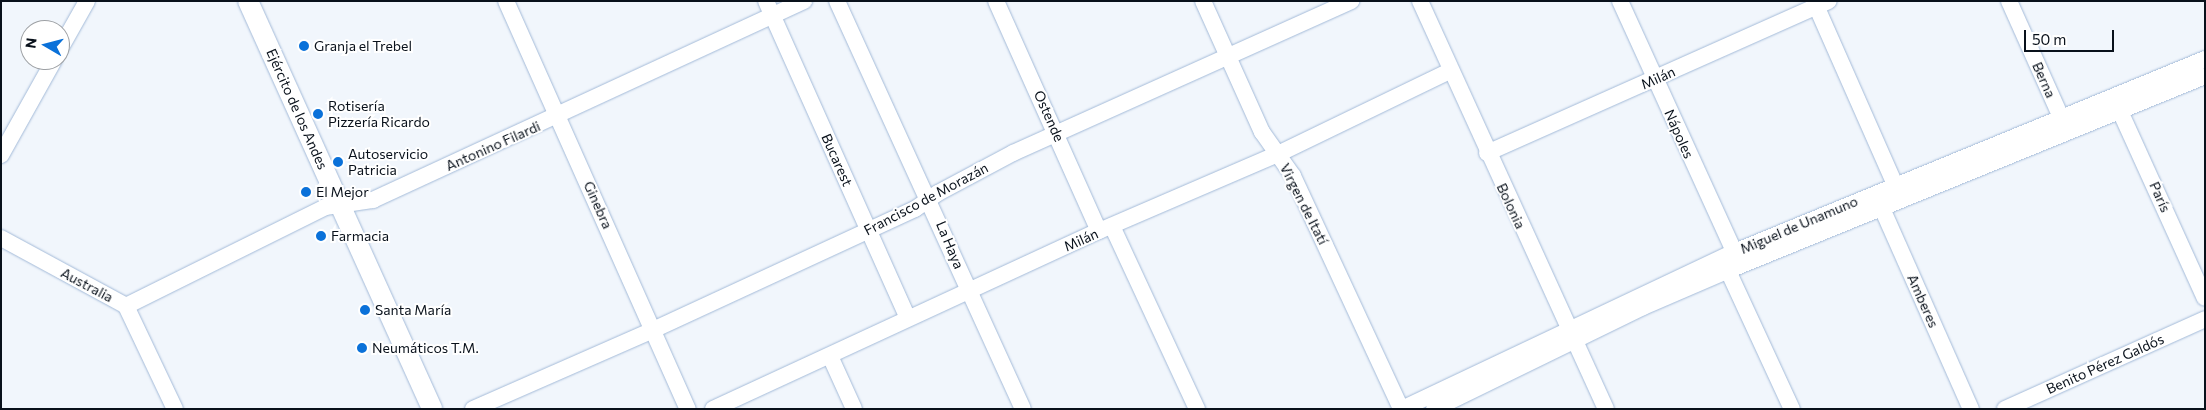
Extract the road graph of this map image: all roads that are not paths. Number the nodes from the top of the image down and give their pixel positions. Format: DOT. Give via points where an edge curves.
graph roads {
  1 [pos="87,1"];
  2 [pos="248,1"];
  3 [pos="506,1"];
  4 [pos="766,1"];
  5 [pos="804,1"];
  6 [pos="837,1"];
  7 [pos="996,1"];
  8 [pos="1203,1"];
  9 [pos="1351,1"];
  10 [pos="1420,1"];
  11 [pos="1620,1"];
  12 [pos="2009,1"];
  13 [pos="1820,3"];
  14 [pos="773,18"];
  15 [pos="70,31"];
  16 [pos="1228,57"];
  17 [pos="2205,59"];
  18 [pos="48,70"];
  19 [pos="1450,71"];
  20 [pos="2205,76"];
  21 [pos="1654,80"];
  22 [pos="2117,103"];
  23 [pos="559,116"];
  24 [pos="2064,124"];
  25 [pos="1057,134"];
  26 [pos="1487,153"];
  27 [pos="1278,154"];
  28 [pos="1,155"];
  29 [pos="1898,191"];
  30 [pos="930,198"];
  31 [pos="1878,200"];
  32 [pos="339,204"];
  33 [pos="1105,229"];
  34 [pos="869,230"];
  35 [pos="1,238"];
  36 [pos="1731,262"];
  37 [pos="969,290"];
  38 [pos="2205,298"];
  39 [pos="126,306"];
  40 [pos="908,318"];
  41 [pos="2205,318"];
  42 [pos="653,330"];
  43 [pos="1572,336"];
  44 [pos="830,356"];
  45 [pos="175,409"];
  46 [pos="432,409"];
  47 [pos="473,409"];
  48 [pos="688,409"];
  49 [pos="713,409"];
  50 [pos="854,409"];
  51 [pos="1023,409"];
  52 [pos="1197,409"];
  53 [pos="1401,409"];
  54 [pos="1434,409"];
  55 [pos="1606,409"];
  56 [pos="1792,409"];
  57 [pos="1971,409"];
  58 [pos="2005,409"];
  1 -- 15 [label="street"];
  2 -- 32 [label="main road, Ejército de los Andes"];
  3 -- 23 [label="street, Ginebra"];
  4 -- 14 [label="street, Bucarest"];
  5 -- 14 [label="street, Antonino Filardi"];
  6 -- 30 [label="street, La Haya"];
  7 -- 25 [label="street, Ostende"];
  8 -- 16 [label="street, Virgen de Itatí"];
  9 -- 16 [label="street, Francisco de Morazán"];
  10 -- 19 [label="street, Bolonia"];
  11 -- 21 [label="street, Nápoles"];
  12 -- 24 [label="street, Berna"];
  13 -- 21 [label="street, Milán"];
  13 -- 29 [label="street"];
  14 -- 23 [label="street, Antonino Filardi"];
  14 -- 34 [label="street, Bucarest"];
  16 -- 25 [label="street, Francisco de Morazán"];
  16 -- 27 [label="street, Virgen de Itatí" via="1262,132"];
  17 -- 22 [label="street, Miguel de Unamuno"];
  18 -- 28 [label="street"];
  19 -- 26 [label="street, Bolonia"];
  19 -- 27 [label="street, Milán"];
  20 -- 22 [label="street, Miguel de Unamuno"];
  21 -- 26 [label="street, Milán"];
  21 -- 36 [label="street, Nápoles"];
  22 -- 24 [label="street, Miguel de Unamuno"];
  22 -- 38 [label="street, París"];
  23 -- 32 [label="street, Antonino Filardi" via="373,200"];
  23 -- 42 [label="street, Ginebra"];
  24 -- 29 [label="street, Miguel de Unamuno"];
  25 -- 30 [label="street, Francisco de Morazán"];
  25 -- 33 [label="street, Ostende"];
  26 -- 43 [label="street, Bolonia"];
  27 -- 33 [label="street, Milán"];
  27 -- 53 [label="street, Virgen de Itatí" via="1293,176"];
  29 -- 31 [label="street, Miguel de Unamuno"];
  30 -- 34 [label="street, Francisco de Morazán"];
  30 -- 37 [label="street, La Haya"];
  31 -- 36 [label="street, Miguel de Unamuno"];
  31 -- 57 [label="street, Amberes"];
  32 -- 39 [label="street, Antonino Filardi" via="316,212"];
  32 -- 46 [label="main road, Ejército de los Andes"];
  33 -- 37 [label="street, Milán"];
  33 -- 52 [label="street, Ostende"];
  34 -- 40 [label="street, Bucarest"];
  34 -- 42 [label="street, Francisco de Morazán"];
  35 -- 39 [label="street, Australia"];
  36 -- 43 [label="street, Miguel de Unamuno"];
  36 -- 56 [label="street, Nápoles"];
  37 -- 40 [label="street, Milán"];
  37 -- 51 [label="street, La Haya"];
  39 -- 45 [label="street, Australia"];
  40 -- 44 [label="street, Milán"];
  41 -- 58 [label="street, Benito Pérez Galdós"];
  42 -- 47 [label="street, Francisco de Morazán"];
  42 -- 48 [label="street, Ginebra"];
  43 -- 53 [label="street, Miguel de Unamuno"];
  43 -- 54 [label="street, Miguel de Unamuno"];
  43 -- 55 [label="street, Bolonia"];
  44 -- 49 [label="street, Milán"];
  44 -- 50 [label="street"];
}
